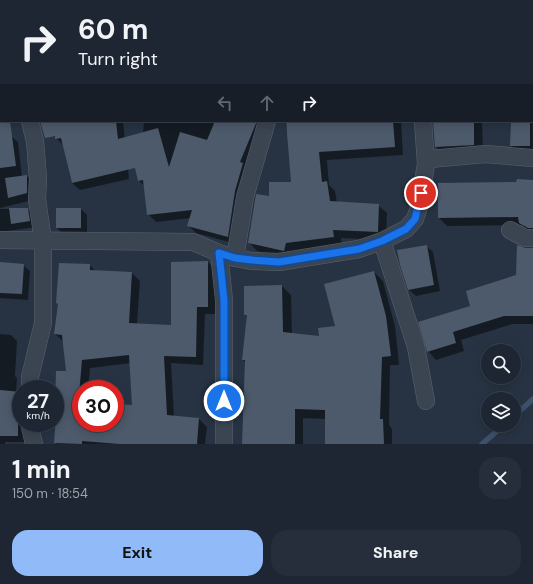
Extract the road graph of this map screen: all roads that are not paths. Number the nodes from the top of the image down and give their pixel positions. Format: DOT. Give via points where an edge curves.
graph roads {
  1 [pos="30,122"];
  2 [pos="268,122"];
  3 [pos="423,122"];
  4 [pos="533,158"];
  5 [pos="426,164"];
  6 [pos="510,230"];
  7 [pos="533,238"];
  8 [pos="0,240"];
  9 [pos="43,241"];
  10 [pos="382,241"];
  11 [pos="227,256"];
  12 [pos="30,380"];
  13 [pos="426,400"];
  14 [pos="31,432"];
  15 [pos="34,444"];
  16 [pos="224,444"];
  1 -- 9 [label="street" via="35,141 37,199"];
  2 -- 11 [label="street"];
  3 -- 5 [label="street"];
  4 -- 5 [label="street" via="484,154 430,159"];
  5 -- 10 [label="street" via="415,219 406,229"];
  6 -- 7 [label="street" via="525,238"];
  8 -- 9 [label="street"];
  9 -- 11 [label="street" via="193,242"];
  9 -- 12 [label="street" via="43,322"];
  10 -- 11 [label="street" via="359,249 279,262"];
  10 -- 13 [label="street" via="416,347"];
  11 -- 16 [label="street" via="224,300"];
  14 -- 15 [label="street"];
}
